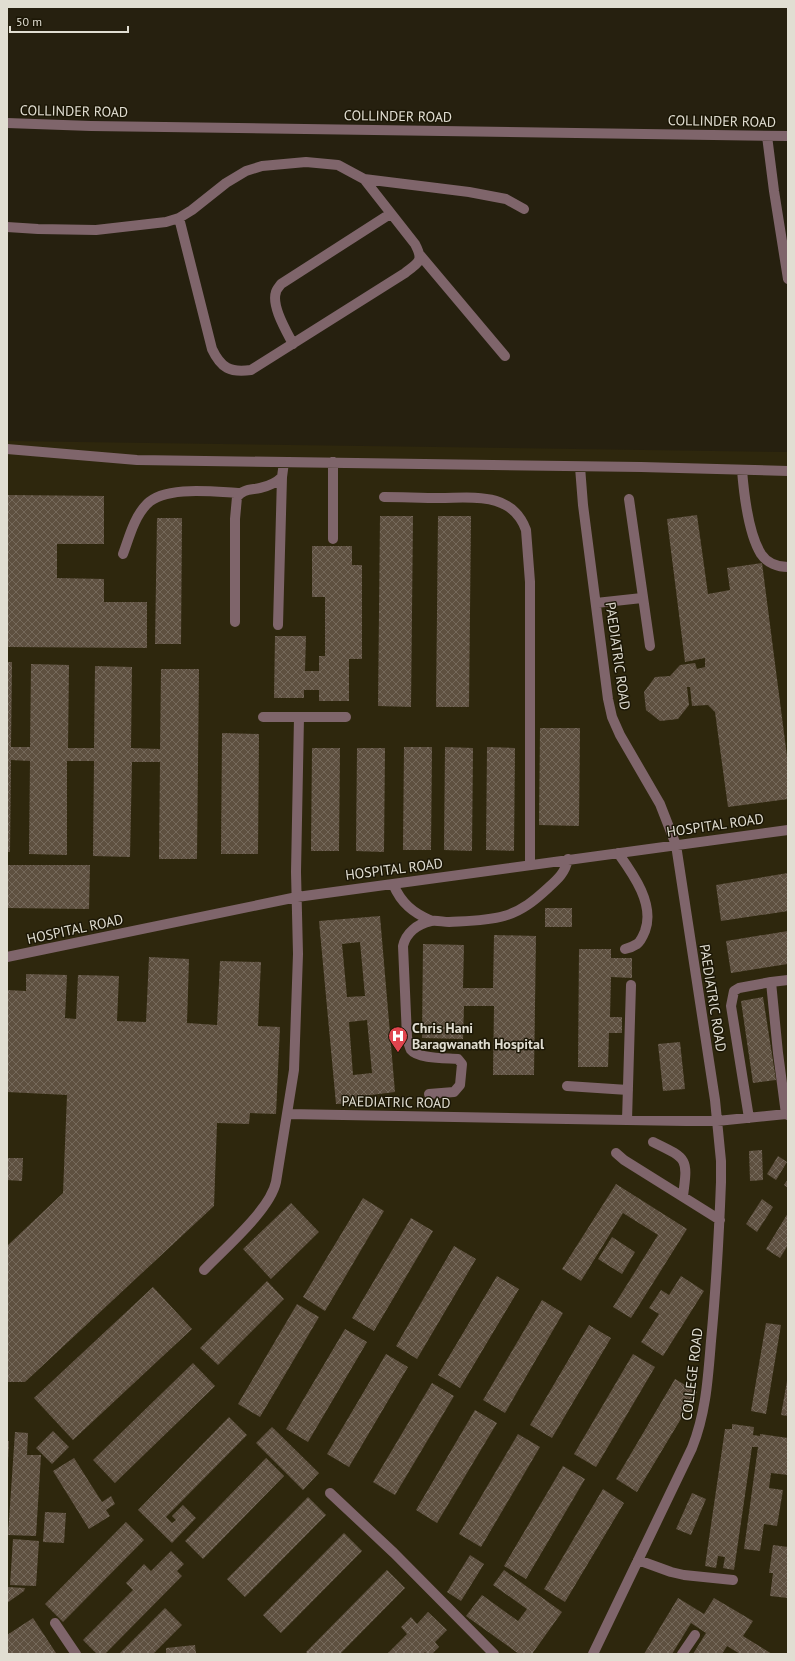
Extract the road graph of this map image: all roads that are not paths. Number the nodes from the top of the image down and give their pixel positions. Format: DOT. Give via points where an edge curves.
graph roads {
  1 [pos="7,123"];
  2 [pos="767,136"];
  3 [pos="788,136"];
  4 [pos="364,179"];
  5 [pos="524,209"];
  6 [pos="390,214"];
  7 [pos="179,218"];
  8 [pos="7,226"];
  9 [pos="420,255"];
  10 [pos="788,279"];
  11 [pos="293,344"];
  12 [pos="504,356"];
  13 [pos="7,449"];
  14 [pos="284,462"];
  15 [pos="333,462"];
  16 [pos="580,467"];
  17 [pos="742,470"];
  18 [pos="788,471"];
  19 [pos="282,477"];
  20 [pos="240,493"];
  21 [pos="384,497"];
  22 [pos="629,499"];
  23 [pos="333,539"];
  24 [pos="123,554"];
  25 [pos="788,567"];
  26 [pos="642,598"];
  27 [pos="596,603"];
  28 [pos="236,622"];
  29 [pos="278,626"];
  30 [pos="650,646"];
  31 [pos="299,717"];
  32 [pos="346,717"];
  33 [pos="263,718"];
  34 [pos="788,830"];
  35 [pos="676,845"];
  36 [pos="618,853"];
  37 [pos="568,859"];
  38 [pos="530,865"];
  39 [pos="393,884"];
  40 [pos="296,897"];
  41 [pos="432,921"];
  42 [pos="625,949"];
  43 [pos="7,957"];
  44 [pos="788,980"];
  45 [pos="772,982"];
  46 [pos="632,985"];
  47 [pos="567,1086"];
  48 [pos="628,1090"];
  49 [pos="429,1094"];
  50 [pos="287,1114"];
  51 [pos="787,1115"];
  52 [pos="749,1118"];
  53 [pos="627,1120"];
  54 [pos="717,1121"];
  55 [pos="653,1142"];
  56 [pos="616,1153"];
  57 [pos="683,1196"];
  58 [pos="720,1220"];
  59 [pos="204,1270"];
  60 [pos="330,1493"];
  61 [pos="638,1560"];
  62 [pos="733,1580"];
  63 [pos="55,1623"];
  64 [pos="695,1635"];
  65 [pos="76,1654"];
  66 [pos="494,1654"];
  67 [pos="593,1654"];
  68 [pos="682,1654"];
  1 -- 2 [label="street, COLLINDER ROAD"];
  2 -- 3 [label="street, COLLINDER ROAD"];
  2 -- 10 [label="street"];
  4 -- 5 [label="street" via="469,192 506,199"];
  4 -- 6 [label="street"];
  4 -- 7 [label="street" via="338,165 306,162 262,166 246,171 226,183"];
  6 -- 9 [label="street" via="415,244"];
  6 -- 11 [label="street" via="281,284 275,297 277,311"];
  7 -- 8 [label="street" via="166,222 96,230 38,230"];
  7 -- 11 [label="street" via="212,349 218,362 237,371 251,370"];
  9 -- 11 [label="street" via="417,264 405,273"];
  9 -- 12 [label="street"];
  13 -- 14 [label="street" via="137,460"];
  14 -- 15 [label="street"];
  14 -- 19 [label="street"];
  15 -- 16 [label="street"];
  15 -- 23 [label="street"];
  16 -- 17 [label="street"];
  16 -- 27 [label="street, PAEDIATRIC ROAD"];
  17 -- 18 [label="street"];
  17 -- 25 [label="street" via="743,489 753,536 761,555 770,562"];
  19 -- 20 [label="street" via="268,486"];
  19 -- 29 [label="street"];
  20 -- 24 [label="street" via="182,491 148,503 140,513"];
  20 -- 28 [label="street" via="235,507"];
  21 -- 38 [label="street" via="483,497 512,510 526,530 530,582"];
  22 -- 26 [label="street"];
  26 -- 27 [label="street"];
  26 -- 30 [label="street"];
  27 -- 35 [label="street, PAEDIATRIC ROAD" via="612,717 627,749 660,804"];
  31 -- 32 [label="street"];
  31 -- 33 [label="street"];
  31 -- 40 [label="street"];
  34 -- 35 [label="street, HOSPITAL ROAD"];
  35 -- 36 [label="street, HOSPITAL ROAD"];
  35 -- 54 [label="street, PAEDIATRIC ROAD"];
  36 -- 37 [label="street, HOSPITAL ROAD"];
  36 -- 42 [label="street" via="635,878 646,909 647,927 643,936 637,944"];
  37 -- 38 [label="street, HOSPITAL ROAD"];
  37 -- 41 [label="street" via="567,867 559,878 535,900 513,913 489,918"];
  38 -- 39 [label="street, HOSPITAL ROAD"];
  39 -- 40 [label="street, HOSPITAL ROAD"];
  39 -- 41 [label="street" via="408,908 418,916"];
  40 -- 43 [label="street, HOSPITAL ROAD"];
  40 -- 50 [label="street" via="298,954 294,1055"];
  41 -- 49 [label="street" via="418,926 409,933 403,946 407,1037 411,1050 417,1054 458,1059 462,1064 460,1085 454,1092"];
  44 -- 45 [label="street"];
  45 -- 51 [label="street"];
  45 -- 52 [label="street" via="739,988 734,991 732,998"];
  46 -- 48 [label="street"];
  47 -- 48 [label="street"];
  48 -- 53 [label="street"];
  50 -- 53 [label="street, PAEDIATRIC ROAD"];
  50 -- 59 [label="street" via="274,1191 260,1212"];
  51 -- 52 [label="street"];
  52 -- 54 [label="street"];
  53 -- 54 [label="street, PAEDIATRIC ROAD"];
  54 -- 58 [label="street, COLLEGE ROAD" via="721,1161"];
  55 -- 57 [label="street" via="678,1154 684,1162 686,1174"];
  56 -- 57 [label="street"];
  57 -- 58 [label="street"];
  58 -- 61 [label="street, COLLEGE ROAD" via="706,1400 702,1421 692,1448"];
  60 -- 66 [label="street" via="394,1553"];
  61 -- 62 [label="street" via="684,1575"];
  61 -- 67 [label="street, COLLEGE ROAD"];
  63 -- 65 [label="street"];
  64 -- 68 [label="street"];
}
